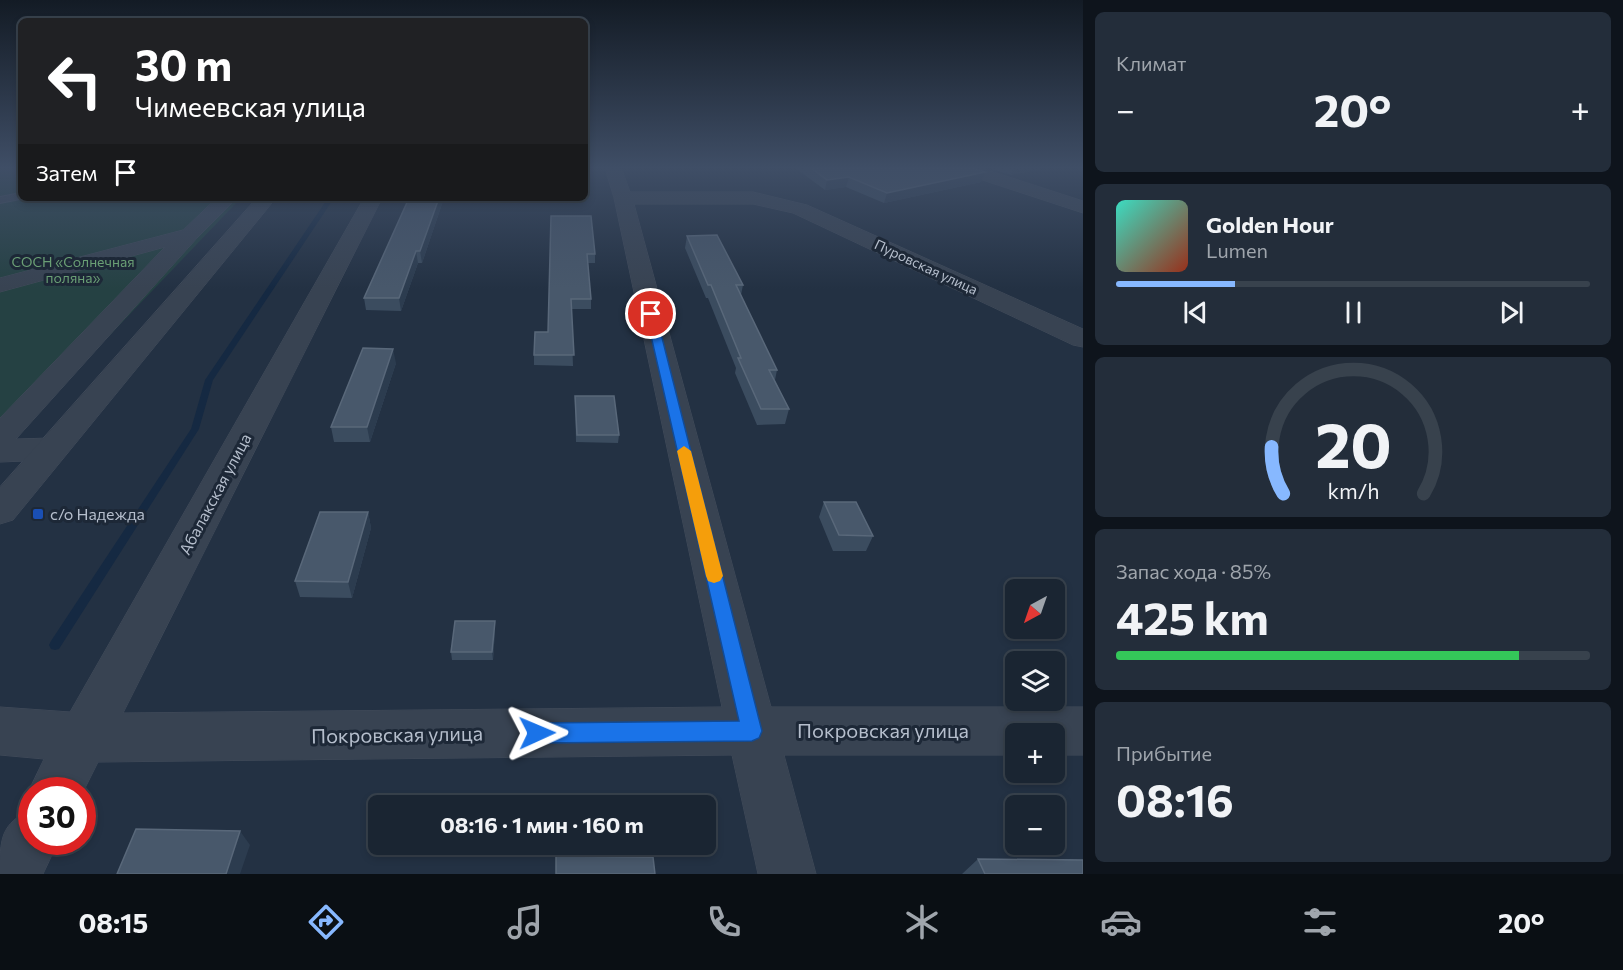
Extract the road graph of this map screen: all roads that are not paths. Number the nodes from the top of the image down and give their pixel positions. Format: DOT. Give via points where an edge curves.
graph roads {
  1 [pos="218,208"];
  2 [pos="259,208"];
  3 [pos="368,208"];
  4 [pos="624,208"];
  5 [pos="795,208"];
  6 [pos="190,234"];
  7 [pos="0,285"];
  8 [pos="1083,339"];
  9 [pos="0,437"];
  10 [pos="51,449"];
  11 [pos="0,451"];
  12 [pos="0,511"];
  13 [pos="1083,730"];
  14 [pos="0,731"];
  15 [pos="752,731"];
  16 [pos="84,738"];
  17 [pos="64,777"];
  18 [pos="22,855"];
  19 [pos="12,874"];
  20 [pos="787,874"];
  1 -- 6 [label="street"];
  2 -- 10 [label="street"];
  3 -- 16 [label="street, Абалакская улица"];
  4 -- 15 [label="street"];
  5 -- 8 [label="street, Пуровская улица"];
  6 -- 7 [label="street"];
  6 -- 9 [label="street"];
  10 -- 11 [label="street"];
  10 -- 12 [label="street"];
  13 -- 15 [label="street, Покровская улица"];
  14 -- 16 [label="street, Покровская улица"];
  15 -- 16 [label="street, Покровская улица"];
  15 -- 20 [label="street"];
  16 -- 17 [label="street, Абалакская улица"];
  18 -- 19 [label="street"];
}
